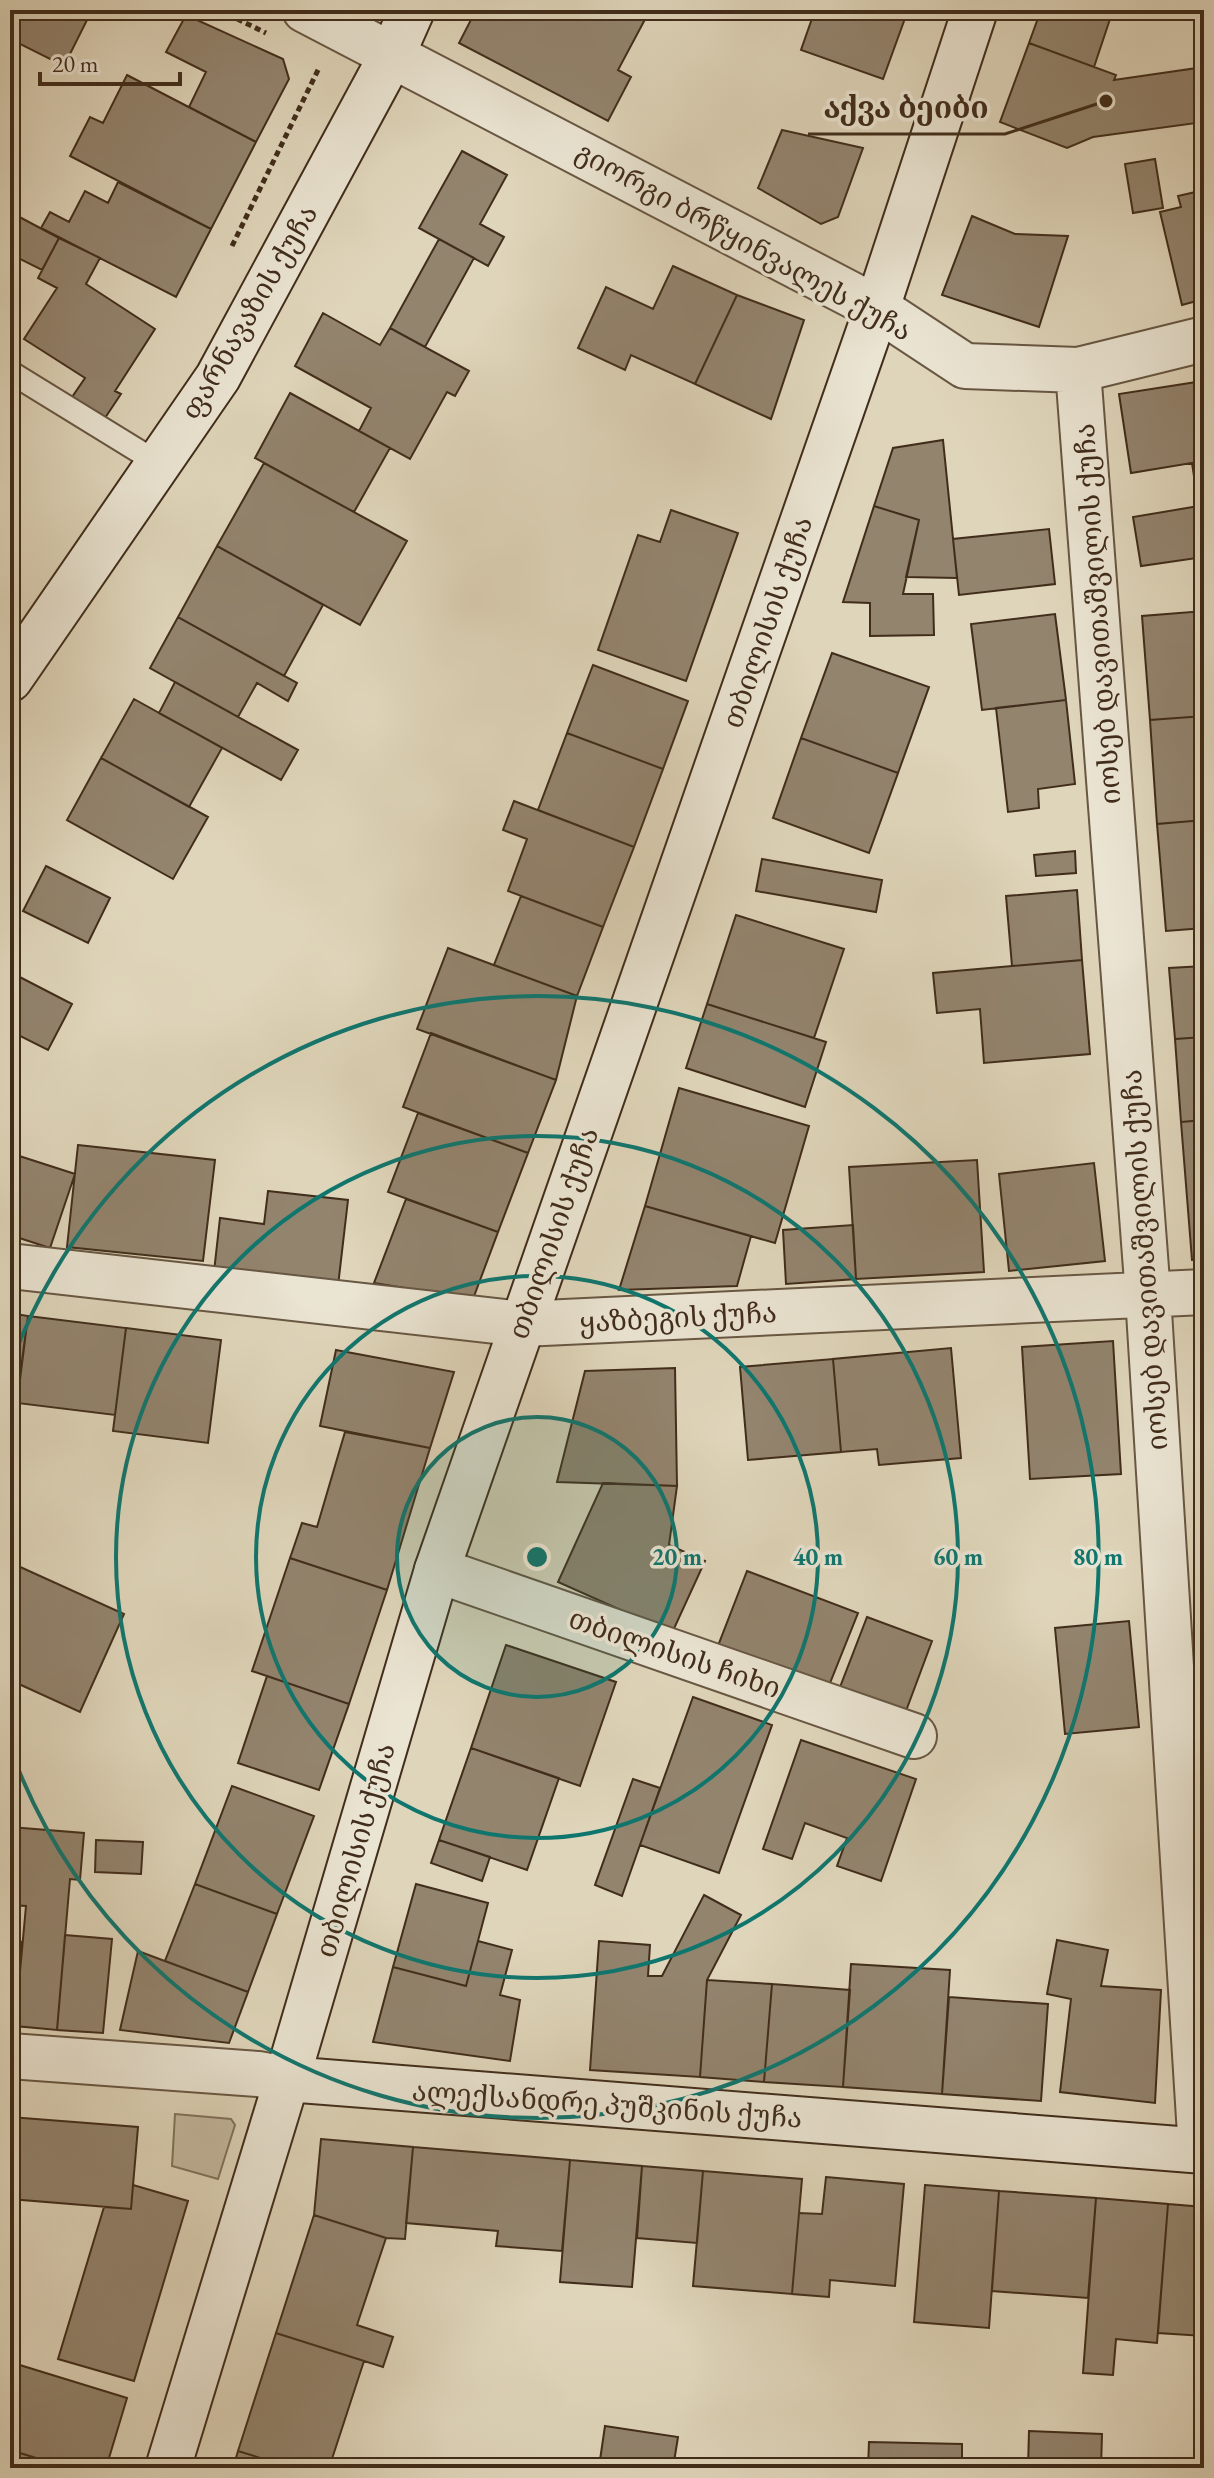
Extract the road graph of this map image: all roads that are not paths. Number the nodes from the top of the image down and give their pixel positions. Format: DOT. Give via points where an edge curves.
graph roads {
  1 [pos="305,10"];
  2 [pos="412,10"];
  3 [pos="975,10"];
  4 [pos="393,53"];
  5 [pos="877,308"];
  6 [pos="1204,339"];
  7 [pos="1078,370"];
  8 [pos="10,372"];
  9 [pos="158,463"];
  10 [pos="10,679"];
  11 [pos="10,1266"];
  12 [pos="1204,1292"];
  13 [pos="1148,1295"];
  14 [pos="522,1324"];
  15 [pos="437,1570"];
  16 [pos="914,1736"];
  17 [pos="10,2056"];
  18 [pos="287,2079"];
  19 [pos="1203,2151"];
  20 [pos="168,2468"];
  1 -- 4 [label="street, გიორგი ბრწყინვალეს ქუჩა"];
  2 -- 4 [label="street, ფარნავაზის ქუჩა"];
  3 -- 5 [label="street, თბილისის ქუჩა"];
  4 -- 5 [label="street, გიორგი ბრწყინვალეს ქუჩა"];
  4 -- 9 [label="street, ფარნავაზის ქუჩა" via="218,377"];
  5 -- 7 [label="street, გიორგი ბრწყინვალეს ქუჩა" via="965,366"];
  5 -- 14 [label="street, თბილისის ქუჩა"];
  6 -- 7 [label="street, გიორგი ბრწყინვალეს ქუჩა"];
  7 -- 13 [label="street, იოსებ დავითაშვილის ქუჩა"];
  8 -- 9 [label="lane"];
  9 -- 10 [label="street, ფარნავაზის ქუჩა"];
  11 -- 14 [label="street, ყაზბეგის ქუჩა"];
  12 -- 13 [label="street, ყაზბეგის ქუჩა"];
  13 -- 14 [label="street, ყაზბეგის ქუჩა"];
  13 -- 19 [label="street, იოსებ დავითაშვილის ქუჩა"];
  14 -- 15 [label="street, თბილისის ქუჩა"];
  15 -- 16 [label="street, თბილისის ჩიხი"];
  15 -- 18 [label="street, თბილისის ქუჩა"];
  17 -- 18 [label="street, ალექსანდრე პუშკინის ქუჩა"];
  18 -- 19 [label="street, ალექსანდრე პუშკინის ქუჩა"];
  18 -- 20 [label="street, თბილისის ქუჩა"];
}
